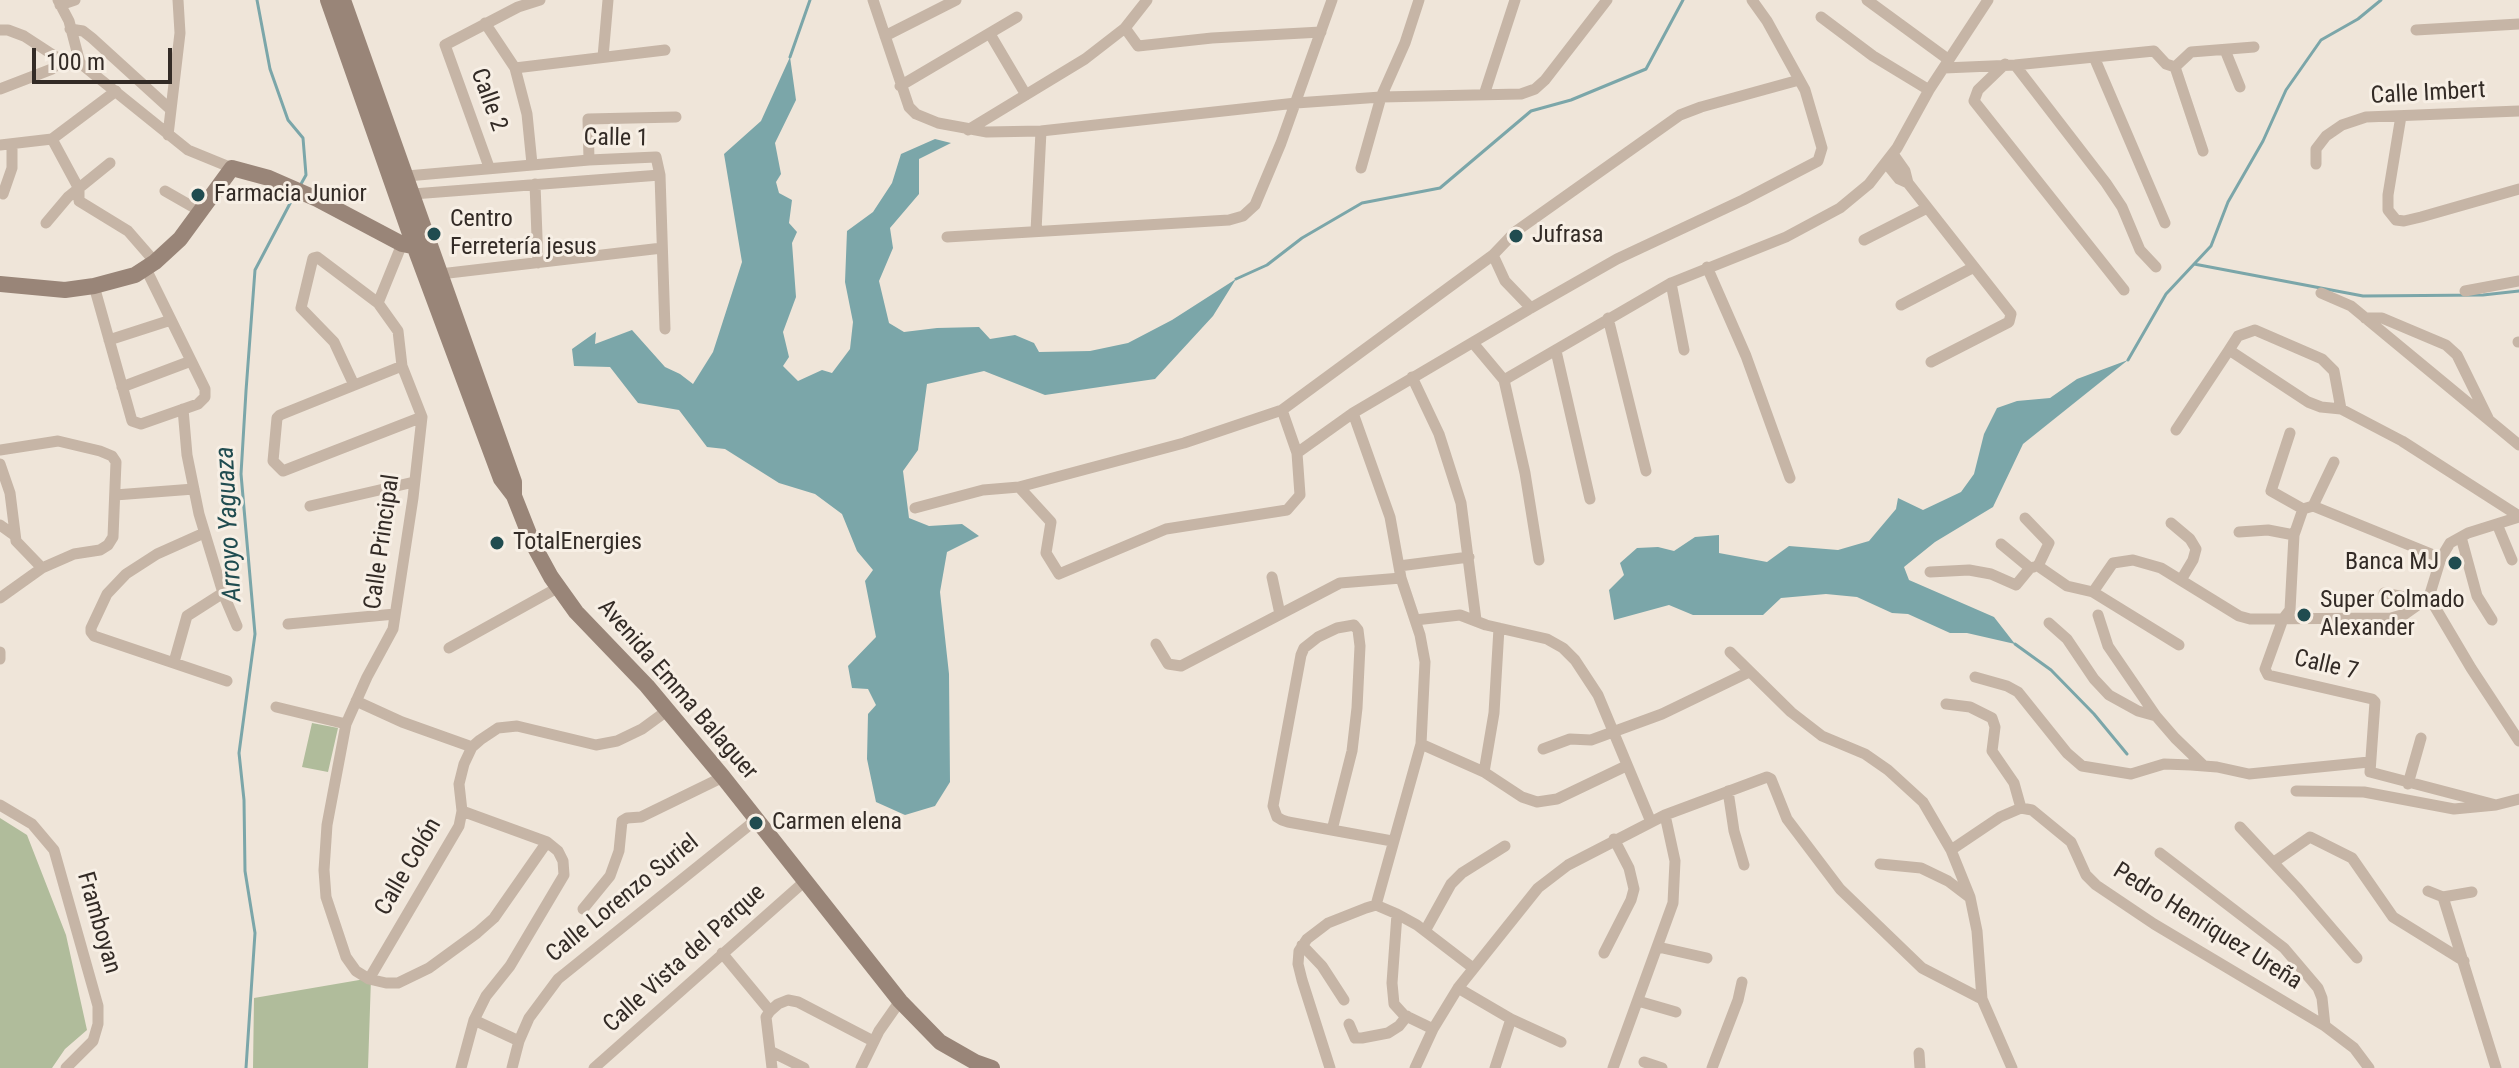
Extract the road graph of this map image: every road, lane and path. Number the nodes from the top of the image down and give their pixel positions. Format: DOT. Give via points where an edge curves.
graph roads {
  1 [pos="75,0"];
  2 [pos="178,0"];
  3 [pos="328,0"];
  4 [pos="343,0"];
  5 [pos="540,0"];
  6 [pos="608,0"];
  7 [pos="873,0"];
  8 [pos="956,0"];
  9 [pos="1147,0"];
  10 [pos="1332,0"];
  11 [pos="1419,0"];
  12 [pos="1515,0"];
  13 [pos="1607,0"];
  14 [pos="1752,0"];
  15 [pos="1867,0"];
  16 [pos="1988,0"];
  17 [pos="59,3"];
  18 [pos="1017,17"];
  19 [pos="1821,17"];
  20 [pos="485,23"];
  21 [pos="2519,24"];
  22 [pos="1125,28"];
  23 [pos="70,29"];
  24 [pos="0,30"];
  25 [pos="2416,30"];
  26 [pos="347,31"];
  27 [pos="1321,32"];
  28 [pos="990,34"];
  29 [pos="885,36"];
  30 [pos="2254,47"];
  31 [pos="665,50"];
  32 [pos="2225,50"];
  33 [pos="603,57"];
  34 [pos="2094,57"];
  35 [pos="60,60"];
  36 [pos="80,63"];
  37 [pos="1946,64"];
  38 [pos="2010,65"];
  39 [pos="2175,67"];
  40 [pos="515,68"];
  41 [pos="1799,80"];
  42 [pos="900,86"];
  43 [pos="2240,87"];
  44 [pos="0,89"];
  45 [pos="1929,90"];
  46 [pos="116,91"];
  47 [pos="1026,95"];
  48 [pos="1484,95"];
  49 [pos="1381,97"];
  50 [pos="1296,103"];
  51 [pos="170,109"];
  52 [pos="2519,111"];
  53 [pos="2401,116"];
  54 [pos="676,117"];
  55 [pos="968,130"];
  56 [pos="1041,131"];
  57 [pos="168,135"];
  58 [pos="52,139"];
  59 [pos="6,145"];
  60 [pos="2203,151"];
  61 [pos="1889,158"];
  62 [pos="589,160"];
  63 [pos="110,163"];
  64 [pos="532,164"];
  65 [pos="2316,164"];
  66 [pos="489,167"];
  67 [pos="232,168"];
  68 [pos="1361,168"];
  69 [pos="660,175"];
  70 [pos="407,176"];
  71 [pos="535,184"];
  72 [pos="79,189"];
  73 [pos="2519,189"];
  74 [pos="165,191"];
  75 [pos="3,194"];
  76 [pos="413,194"];
  77 [pos="1927,208"];
  78 [pos="200,211"];
  79 [pos="46,223"];
  80 [pos="2165,223"];
  81 [pos="1036,231"];
  82 [pos="947,237"];
  83 [pos="1864,240"];
  84 [pos="416,247"];
  85 [pos="662,248"];
  86 [pos="1493,255"];
  87 [pos="538,263"];
  88 [pos="151,266"];
  89 [pos="1707,267"];
  90 [pos="1974,267"];
  91 [pos="2156,267"];
  92 [pos="440,274"];
  93 [pos="2519,281"];
  94 [pos="1671,283"];
  95 [pos="0,284"];
  96 [pos="94,286"];
  97 [pos="2124,290"];
  98 [pos="2465,291"];
  99 [pos="2321,293"];
  100 [pos="378,303"];
  101 [pos="1901,305"];
  102 [pos="1531,308"];
  103 [pos="1608,318"];
  104 [pos="2365,318"];
  105 [pos="171,320"];
  106 [pos="665,329"];
  107 [pos="109,340"];
  108 [pos="1473,343"];
  109 [pos="1684,350"];
  110 [pos="2229,350"];
  111 [pos="1556,351"];
  112 [pos="191,361"];
  113 [pos="1931,362"];
  114 [pos="402,366"];
  115 [pos="1412,377"];
  116 [pos="1504,380"];
  117 [pos="354,385"];
  118 [pos="122,387"];
  119 [pos="183,409"];
  120 [pos="2341,409"];
  121 [pos="1282,410"];
  122 [pos="1353,413"];
  123 [pos="422,417"];
  124 [pos="2491,423"];
  125 [pos="2176,430"];
  126 [pos="2290,433"];
  127 [pos="2519,445"];
  128 [pos="0,450"];
  129 [pos="1297,453"];
  130 [pos="2334,462"];
  131 [pos="0,464"];
  132 [pos="1646,471"];
  133 [pos="1790,478"];
  134 [pos="414,482"];
  135 [pos="1019,487"];
  136 [pos="194,489"];
  137 [pos="115,495"];
  138 [pos="514,496"];
  139 [pos="1590,499"];
  140 [pos="310,506"];
  141 [pos="915,508"];
  142 [pos="2308,508"];
  143 [pos="2519,517"];
  144 [pos="2025,518"];
  145 [pos="2171,523"];
  146 [pos="2497,524"];
  147 [pos="0,525"];
  148 [pos="2239,532"];
  149 [pos="204,533"];
  150 [pos="14,535"];
  151 [pos="2294,535"];
  152 [pos="2461,537"];
  153 [pos="2001,544"];
  154 [pos="1469,557"];
  155 [pos="2441,558"];
  156 [pos="1539,560"];
  157 [pos="2512,560"];
  158 [pos="2034,567"];
  159 [pos="42,568"];
  160 [pos="1400,572"];
  161 [pos="1930,572"];
  162 [pos="1272,577"];
  163 [pos="2181,580"];
  164 [pos="559,587"];
  165 [pos="2093,592"];
  166 [pos="223,593"];
  167 [pos="2384,593"];
  168 [pos="0,598"];
  169 [pos="2427,599"];
  170 [pos="395,614"];
  171 [pos="1280,614"];
  172 [pos="2098,615"];
  173 [pos="2283,619"];
  174 [pos="1415,620"];
  175 [pos="1476,620"];
  176 [pos="2492,620"];
  177 [pos="2049,623"];
  178 [pos="288,624"];
  179 [pos="237,626"];
  180 [pos="1499,628"];
  181 [pos="1156,644"];
  182 [pos="2179,645"];
  183 [pos="449,648"];
  184 [pos="1730,652"];
  185 [pos="174,662"];
  186 [pos="1749,672"];
  187 [pos="1975,677"];
  188 [pos="227,681"];
  189 [pos="356,701"];
  190 [pos="1946,704"];
  191 [pos="276,707"];
  192 [pos="668,710"];
  193 [pos="2156,716"];
  194 [pos="346,724"];
  195 [pos="1612,730"];
  196 [pos="2421,738"];
  197 [pos="2519,741"];
  198 [pos="1421,744"];
  199 [pos="472,747"];
  200 [pos="1543,749"];
  201 [pos="2369,762"];
  202 [pos="1626,766"];
  203 [pos="2204,766"];
  204 [pos="1484,772"];
  205 [pos="723,777"];
  206 [pos="2408,784"];
  207 [pos="1728,791"];
  208 [pos="2296,791"];
  209 [pos="2519,799"];
  210 [pos="0,805"];
  211 [pos="2496,805"];
  212 [pos="2021,808"];
  213 [pos="462,811"];
  214 [pos="1665,815"];
  215 [pos="757,819"];
  216 [pos="1651,822"];
  217 [pos="2240,827"];
  218 [pos="1332,830"];
  219 [pos="1614,839"];
  220 [pos="1392,841"];
  221 [pos="547,842"];
  222 [pos="1505,846"];
  223 [pos="1951,850"];
  224 [pos="2160,853"];
  225 [pos="2274,862"];
  226 [pos="1880,864"];
  227 [pos="1744,865"];
  228 [pos="805,881"];
  229 [pos="2428,891"];
  230 [pos="2472,892"];
  231 [pos="1970,897"];
  232 [pos="2443,897"];
  233 [pos="1376,905"];
  234 [pos="583,909"];
  235 [pos="1397,914"];
  236 [pos="1425,931"];
  237 [pos="1302,945"];
  238 [pos="1658,947"];
  239 [pos="722,953"];
  240 [pos="1604,953"];
  241 [pos="1707,958"];
  242 [pos="2357,958"];
  243 [pos="2464,961"];
  244 [pos="1473,968"];
  245 [pos="369,979"];
  246 [pos="1742,982"];
  247 [pos="1458,988"];
  248 [pos="1982,999"];
  249 [pos="1344,1000"];
  250 [pos="900,1001"];
  251 [pos="1638,1001"];
  252 [pos="770,1011"];
  253 [pos="1676,1012"];
  254 [pos="1407,1016"];
  255 [pos="1511,1019"];
  256 [pos="474,1020"];
  257 [pos="1349,1024"];
  258 [pos="2325,1026"];
  259 [pos="1433,1029"];
  260 [pos="519,1041"];
  261 [pos="873,1041"];
  262 [pos="1561,1042"];
  263 [pos="772,1052"];
  264 [pos="1919,1053"];
  265 [pos="1644,1062"];
  266 [pos="600,1066"];
  267 [pos="66,1068"];
  268 [pos="461,1068"];
  269 [pos="512,1068"];
  270 [pos="772,1068"];
  271 [pos="804,1068"];
  272 [pos="861,1068"];
  273 [pos="992,1068"];
  274 [pos="1330,1068"];
  275 [pos="1415,1068"];
  276 [pos="1495,1068"];
  277 [pos="1613,1068"];
  278 [pos="1662,1068"];
  279 [pos="1712,1068"];
  280 [pos="1920,1068"];
  281 [pos="2012,1068"];
  282 [pos="2369,1068"];
  283 [pos="2496,1068"];
  1 -- 17 [label="street"];
  2 -- 51 [label="street" via="180,33"];
  3 -- 26 [label="street, Avenida Emma Balaguer"];
  4 -- 26 [label="street, Avenida Emma Balaguer"];
  5 -- 20 [label="street"];
  6 -- 33 [label="street"];
  7 -- 29 [label="street"];
  8 -- 29 [label="street"];
  9 -- 22 [label="street"];
  10 -- 27 [label="street"];
  11 -- 49 [label="street"];
  12 -- 48 [label="street"];
  13 -- 48 [label="street" via="1535,89"];
  14 -- 41 [label="street"];
  15 -- 37 [label="street"];
  16 -- 37 [label="street"];
  17 -- 23 [label="street"];
  18 -- 28 [label="street"];
  19 -- 45 [label="street"];
  20 -- 40 [label="street"];
  20 -- 66 [label="street, Calle 2" via="447,42 445,48"];
  21 -- 25 [label="street"];
  22 -- 27 [label="street" via="1138,46"];
  22 -- 47 [label="street"];
  23 -- 36 [label="street"];
  23 -- 51 [label="street" via="92,38"];
  24 -- 35 [label="street" via="24,36"];
  26 -- 70 [label="street, Avenida Emma Balaguer"];
  26 -- 84 [label="street, Avenida Emma Balaguer"];
  27 -- 50 [label="street"];
  28 -- 42 [label="street"];
  28 -- 47 [label="street"];
  29 -- 42 [label="street"];
  30 -- 32 [label="street"];
  31 -- 33 [label="street"];
  32 -- 39 [label="street" via="2191,52"];
  32 -- 43 [label="street"];
  33 -- 40 [label="street"];
  34 -- 38 [label="street"];
  34 -- 39 [label="street" via="2154,51"];
  34 -- 80 [label="street"];
  35 -- 36 [label="street"];
  35 -- 44 [label="street" via="52,69"];
  36 -- 46 [label="street"];
  37 -- 38 [label="street"];
  37 -- 45 [label="street"];
  38 -- 91 [label="street" via="2106,183 2140,250"];
  38 -- 97 [label="street" via="1978,90 1974,101"];
  39 -- 60 [label="street"];
  40 -- 64 [label="street"];
  41 -- 86 [label="street" via="1680,115 1515,232"];
  41 -- 102 [label="street" via="1822,148 1818,161 1617,259"];
  42 -- 55 [label="street" via="916,114"];
  45 -- 61 [label="street"];
  46 -- 57 [label="street"];
  46 -- 58 [label="street"];
  47 -- 55 [label="street"];
  48 -- 49 [label="street"];
  49 -- 50 [label="street"];
  49 -- 68 [label="street"];
  50 -- 56 [label="street"];
  50 -- 81 [label="street" via="1255,205 1243,216"];
  51 -- 57 [label="street"];
  52 -- 53 [label="street, Calle Imbert"];
  53 -- 65 [label="street, Calle Imbert" via="2366,117 2342,125 2316,149"];
  53 -- 73 [label="street" via="2388,195 2388,210 2396,220"];
  54 -- 62 [label="street" via="588,119"];
  55 -- 56 [label="street"];
  56 -- 81 [label="street"];
  57 -- 67 [label="street" via="188,150"];
  58 -- 59 [label="street"];
  58 -- 72 [label="street"];
  59 -- 75 [label="street" via="12,168"];
  61 -- 77 [label="street" via="1899,179"];
  61 -- 89 [label="street" via="1840,208 1786,237"];
  62 -- 64 [label="street, Calle 1"];
  62 -- 69 [label="street, Calle 1" via="656,157"];
  63 -- 72 [label="street"];
  64 -- 66 [label="street, Calle 1"];
  66 -- 70 [label="street, Calle 1"];
  67 -- 78 [label="street"];
  67 -- 84 [label="street" via="269,178"];
  69 -- 71 [label="street"];
  69 -- 85 [label="street, Calle 1"];
  70 -- 76 [label="street, Avenida Emma Balaguer"];
  71 -- 76 [label="street"];
  71 -- 87 [label="street"];
  72 -- 79 [label="street"];
  72 -- 88 [label="street" via="79,201 128,231"];
  74 -- 78 [label="street"];
  76 -- 84 [label="street, Avenida Emma Balaguer"];
  77 -- 83 [label="street"];
  77 -- 90 [label="street"];
  78 -- 88 [label="street"];
  81 -- 82 [label="street"];
  84 -- 92 [label="street, Avenida Emma Balaguer"];
  84 -- 100 [label="street"];
  84 -- 138 [label="street, Avenida Emma Balaguer" via="501,479"];
  85 -- 87 [label="street"];
  85 -- 106 [label="street, Calle 1"];
  86 -- 102 [label="street" via="1505,281"];
  86 -- 121 [label="street"];
  87 -- 92 [label="street"];
  88 -- 96 [label="street"];
  88 -- 105 [label="street"];
  89 -- 94 [label="street"];
  89 -- 133 [label="street"];
  90 -- 101 [label="street"];
  90 -- 113 [label="street" via="2011,314 2009,322"];
  92 -- 138 [label="street, Avenida Emma Balaguer" via="514,482"];
  93 -- 98 [label="street"];
  94 -- 103 [label="street"];
  94 -- 109 [label="street"];
  95 -- 96 [label="street"];
  96 -- 107 [label="street"];
  99 -- 104 [label="street"];
  100 -- 114 [label="street, Calle Principal" via="398,331"];
  100 -- 117 [label="street" via="313,258 301,308 334,342"];
  102 -- 108 [label="street"];
  103 -- 111 [label="street"];
  103 -- 132 [label="street"];
  104 -- 124 [label="street"];
  104 -- 124 [label="street" via="2382,318 2446,345 2457,355"];
  105 -- 107 [label="street"];
  105 -- 112 [label="street"];
  107 -- 118 [label="street"];
  108 -- 115 [label="street"];
  108 -- 116 [label="street"];
  110 -- 120 [label="street" via="2308,402"];
  110 -- 120 [label="street" via="2238,336 2255,330 2322,359 2334,371"];
  110 -- 125 [label="street"];
  111 -- 116 [label="street"];
  111 -- 139 [label="street"];
  112 -- 118 [label="street"];
  112 -- 119 [label="street" via="205,397"];
  114 -- 117 [label="street"];
  114 -- 123 [label="street, Calle Principal"];
  115 -- 122 [label="street"];
  115 -- 154 [label="street" via="1439,434 1461,503"];
  116 -- 156 [label="street"];
  117 -- 123 [label="street" via="277,418 277,467 283,471"];
  118 -- 119 [label="street" via="132,421 141,424"];
  119 -- 136 [label="street"];
  120 -- 143 [label="street" via="2402,441"];
  121 -- 129 [label="street"];
  121 -- 135 [label="street" via="1184,443"];
  122 -- 129 [label="street"];
  122 -- 160 [label="street" via="1390,517"];
  123 -- 134 [label="street, Calle Principal"];
  124 -- 127 [label="street"];
  126 -- 142 [label="street" via="2271,491"];
  128 -- 137 [label="street" via="58,441 112,456"];
  129 -- 135 [label="street" via="1300,495 1287,510 1166,529 1059,574 1046,553 1051,522"];
  130 -- 142 [label="street"];
  131 -- 150 [label="street" via="10,493"];
  134 -- 140 [label="street"];
  134 -- 170 [label="street, Calle Principal"];
  135 -- 141 [label="street" via="983,490"];
  136 -- 137 [label="street"];
  136 -- 149 [label="street"];
  137 -- 159 [label="street" via="108,545"];
  138 -- 164 [label="street, Avenida Emma Balaguer" via="533,544"];
  142 -- 151 [label="street"];
  142 -- 155 [label="street"];
  143 -- 146 [label="street"];
  144 -- 158 [label="street" via="2049,543"];
  145 -- 163 [label="street" via="2196,549"];
  146 -- 152 [label="street"];
  146 -- 157 [label="street"];
  147 -- 150 [label="street"];
  148 -- 151 [label="street"];
  149 -- 166 [label="street"];
  149 -- 185 [label="street" via="126,574 107,594 91,628 94,636"];
  150 -- 159 [label="street"];
  151 -- 173 [label="street" via="2291,606"];
  152 -- 155 [label="street"];
  152 -- 176 [label="street" via="2477,596"];
  153 -- 158 [label="street"];
  154 -- 160 [label="street"];
  154 -- 175 [label="street"];
  155 -- 169 [label="street"];
  158 -- 161 [label="street" via="2016,585 1969,570"];
  158 -- 165 [label="street" via="2067,586"];
  159 -- 168 [label="street"];
  160 -- 171 [label="street" via="1340,583"];
  160 -- 174 [label="street"];
  162 -- 171 [label="street"];
  163 -- 165 [label="street" via="2154,565 2124,559 2110,566"];
  163 -- 173 [label="street" via="2239,616"];
  164 -- 183 [label="street"];
  164 -- 192 [label="street, Avenida Emma Balaguer"];
  165 -- 182 [label="street"];
  166 -- 179 [label="street"];
  166 -- 185 [label="street" via="187,616"];
  167 -- 169 [label="street"];
  169 -- 173 [label="street" via="2391,618"];
  169 -- 197 [label="street"];
  170 -- 178 [label="street"];
  170 -- 189 [label="street, Calle Principal" via="393,629"];
  171 -- 181 [label="street" via="1181,666 1168,664"];
  172 -- 193 [label="street" via="2108,646"];
  173 -- 201 [label="street, Calle 7" via="2266,673 2372,699 2376,706"];
  174 -- 175 [label="street" via="1460,615"];
  174 -- 198 [label="street" via="1425,662"];
  175 -- 180 [label="street"];
  177 -- 193 [label="street" via="2109,695"];
  180 -- 195 [label="street" via="1563,648 1592,684"];
  180 -- 204 [label="street"];
  184 -- 186 [label="street"];
  185 -- 188 [label="street"];
  186 -- 195 [label="street" via="1662,714"];
  186 -- 223 [label="street" via="1822,736 1888,770 1923,802"];
  187 -- 203 [label="street" via="2018,692 2082,766 2131,774 2164,764"];
  189 -- 194 [label="street, Calle Principal"];
  189 -- 199 [label="street"];
  190 -- 212 [label="street" via="1970,707 1992,718 1992,751 2014,783"];
  191 -- 194 [label="street"];
  192 -- 199 [label="street" via="642,729 596,745 517,726 498,728"];
  192 -- 205 [label="street, Avenida Emma Balaguer"];
  193 -- 203 [label="street"];
  194 -- 245 [label="street, Calle Principal" via="327,825 326,897 346,957"];
  195 -- 200 [label="street" via="1591,740 1570,739"];
  195 -- 202 [label="street"];
  196 -- 206 [label="street"];
  198 -- 204 [label="street"];
  198 -- 220 [label="street"];
  199 -- 213 [label="street, Calle Colón" via="459,784"];
  201 -- 203 [label="street" via="2249,774"];
  201 -- 206 [label="street" via="2370,772"];
  202 -- 204 [label="street" via="1537,802"];
  202 -- 216 [label="street"];
  205 -- 215 [label="street, Avenida Emma Balaguer"];
  205 -- 234 [label="street" via="622,821 610,876"];
  206 -- 211 [label="street"];
  207 -- 214 [label="street"];
  207 -- 227 [label="street"];
  207 -- 248 [label="street" via="1771,779 1787,819 1840,889 1922,968"];
  208 -- 211 [label="street" via="2364,792 2454,809"];
  209 -- 211 [label="street"];
  210 -- 267 [label="street, Framboyan" via="32,824 54,850 98,1006 93,1041"];
  212 -- 223 [label="street"];
  212 -- 258 [label="street, Pedro Henriquez Ureña" via="2032,810 2071,842 2096,885"];
  213 -- 221 [label="street"];
  213 -- 245 [label="street, Calle Colón" via="459,826"];
  214 -- 216 [label="street"];
  214 -- 238 [label="street" via="1676,878"];
  215 -- 228 [label="street, Avenida Emma Balaguer"];
  215 -- 260 [label="street, Calle Lorenzo Suriel" via="558,979"];
  216 -- 219 [label="street"];
  217 -- 225 [label="street"];
  218 -- 218 [label="street" via="1352,751 1358,696 1359,633 1350,625 1304,648 1273,799 1282,820"];
  218 -- 220 [label="street"];
  219 -- 240 [label="street" via="1634,889"];
  219 -- 244 [label="street" via="1538,888"];
  220 -- 233 [label="street"];
  221 -- 245 [label="street" via="477,933 415,976 398,983"];
  221 -- 256 [label="street" via="558,851 564,875"];
  222 -- 236 [label="street" via="1451,884"];
  223 -- 231 [label="street"];
  224 -- 258 [label="street" via="2284,948 2318,988"];
  225 -- 242 [label="street"];
  225 -- 243 [label="street" via="2312,837 2352,858 2393,917"];
  226 -- 231 [label="street" via="1921,868"];
  228 -- 239 [label="street, Calle Vista del Parque"];
  228 -- 250 [label="street, Avenida Emma Balaguer"];
  229 -- 232 [label="street"];
  230 -- 232 [label="street"];
  231 -- 248 [label="street"];
  232 -- 243 [label="street"];
  233 -- 235 [label="street"];
  233 -- 237 [label="street" via="1328,923"];
  235 -- 236 [label="street"];
  235 -- 254 [label="street" via="1392,996"];
  236 -- 244 [label="street"];
  237 -- 249 [label="street"];
  237 -- 274 [label="street" via="1298,964"];
  238 -- 241 [label="street"];
  238 -- 251 [label="street"];
  239 -- 252 [label="street"];
  239 -- 266 [label="street, Calle Vista del Parque"];
  243 -- 283 [label="street"];
  244 -- 247 [label="street"];
  246 -- 279 [label="street"];
  247 -- 255 [label="street"];
  247 -- 259 [label="street"];
  248 -- 281 [label="street"];
  250 -- 261 [label="street"];
  250 -- 273 [label="street, Avenida Emma Balaguer" via="940,1042"];
  251 -- 253 [label="street"];
  251 -- 277 [label="street"];
  252 -- 261 [label="street" via="788,1000 798,1002"];
  252 -- 263 [label="street" via="766,1017"];
  254 -- 257 [label="street" via="1388,1033 1362,1038 1355,1038"];
  254 -- 259 [label="street"];
  255 -- 262 [label="street"];
  255 -- 276 [label="street"];
  256 -- 260 [label="street"];
  256 -- 268 [label="street"];
  258 -- 282 [label="street, Pedro Henriquez Ureña" via="2354,1048"];
  259 -- 275 [label="street"];
  260 -- 269 [label="street, Calle Lorenzo Suriel"];
  261 -- 272 [label="street"];
  263 -- 270 [label="street"];
  263 -- 271 [label="street"];
  264 -- 280 [label="street"];
  265 -- 278 [label="street"];
}
